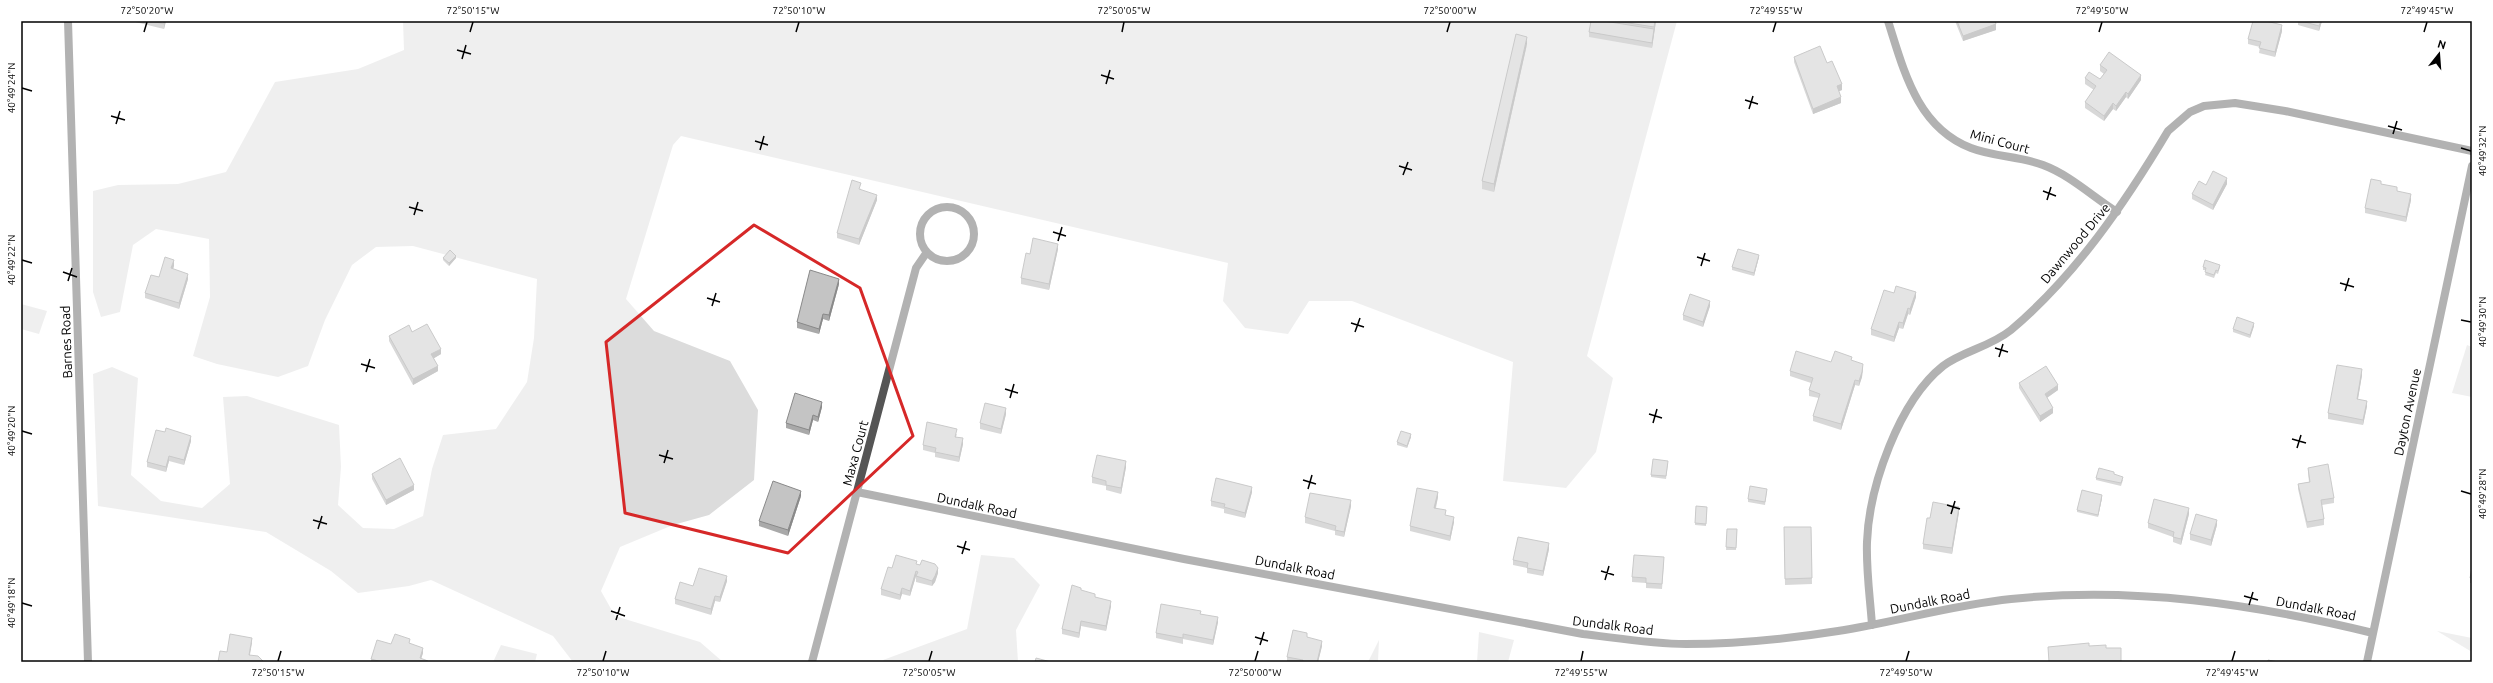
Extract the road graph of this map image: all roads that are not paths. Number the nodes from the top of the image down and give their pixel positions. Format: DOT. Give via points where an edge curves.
graph roads {
  1 [pos="68,21"];
  2 [pos="1888,21"];
  3 [pos="2472,151"];
  4 [pos="2472,166"];
  5 [pos="2117,212"];
  6 [pos="927,252"];
  7 [pos="857,492"];
  8 [pos="1872,625"];
  9 [pos="2373,633"];
  10 [pos="88,662"];
  11 [pos="812,662"];
  12 [pos="2367,662"];
  1 -- 10 [label="street, Barnes Road"];
  2 -- 5 [label="street, Mini Court" via="1915,97 1933,124 1971,148 2022,158 2054,170"];
  3 -- 5 [label="street, Dawnwood Drive" via="2277,110 2220,103 2190,112 2168,131"];
  4 -- 9 [label="street, Dayton Avenue"];
  5 -- 8 [label="street, Dawnwood Drive" via="2073,266 2010,330 1945,365 1933,375 1907,411 1887,453 1872,500 1866,562"];
  6 -- 6 [label="street" via="934,258 952,260 968,251 974,234 967,216 953,208 944,207 929,214 920,228 922,245"];
  6 -- 7 [label="street, Maxa Court" via="916,268"];
  7 -- 8 [label="street, Dundalk Road" via="1184,559 1583,634 1685,644 1788,638"];
  7 -- 11 [label="street, Maxa Court"];
  8 -- 9 [label="street, Dundalk Road" via="1951,607 2011,599 2094,595 2171,598 2226,604 2304,617"];
  9 -- 12 [label="street, Dayton Avenue"];
}
